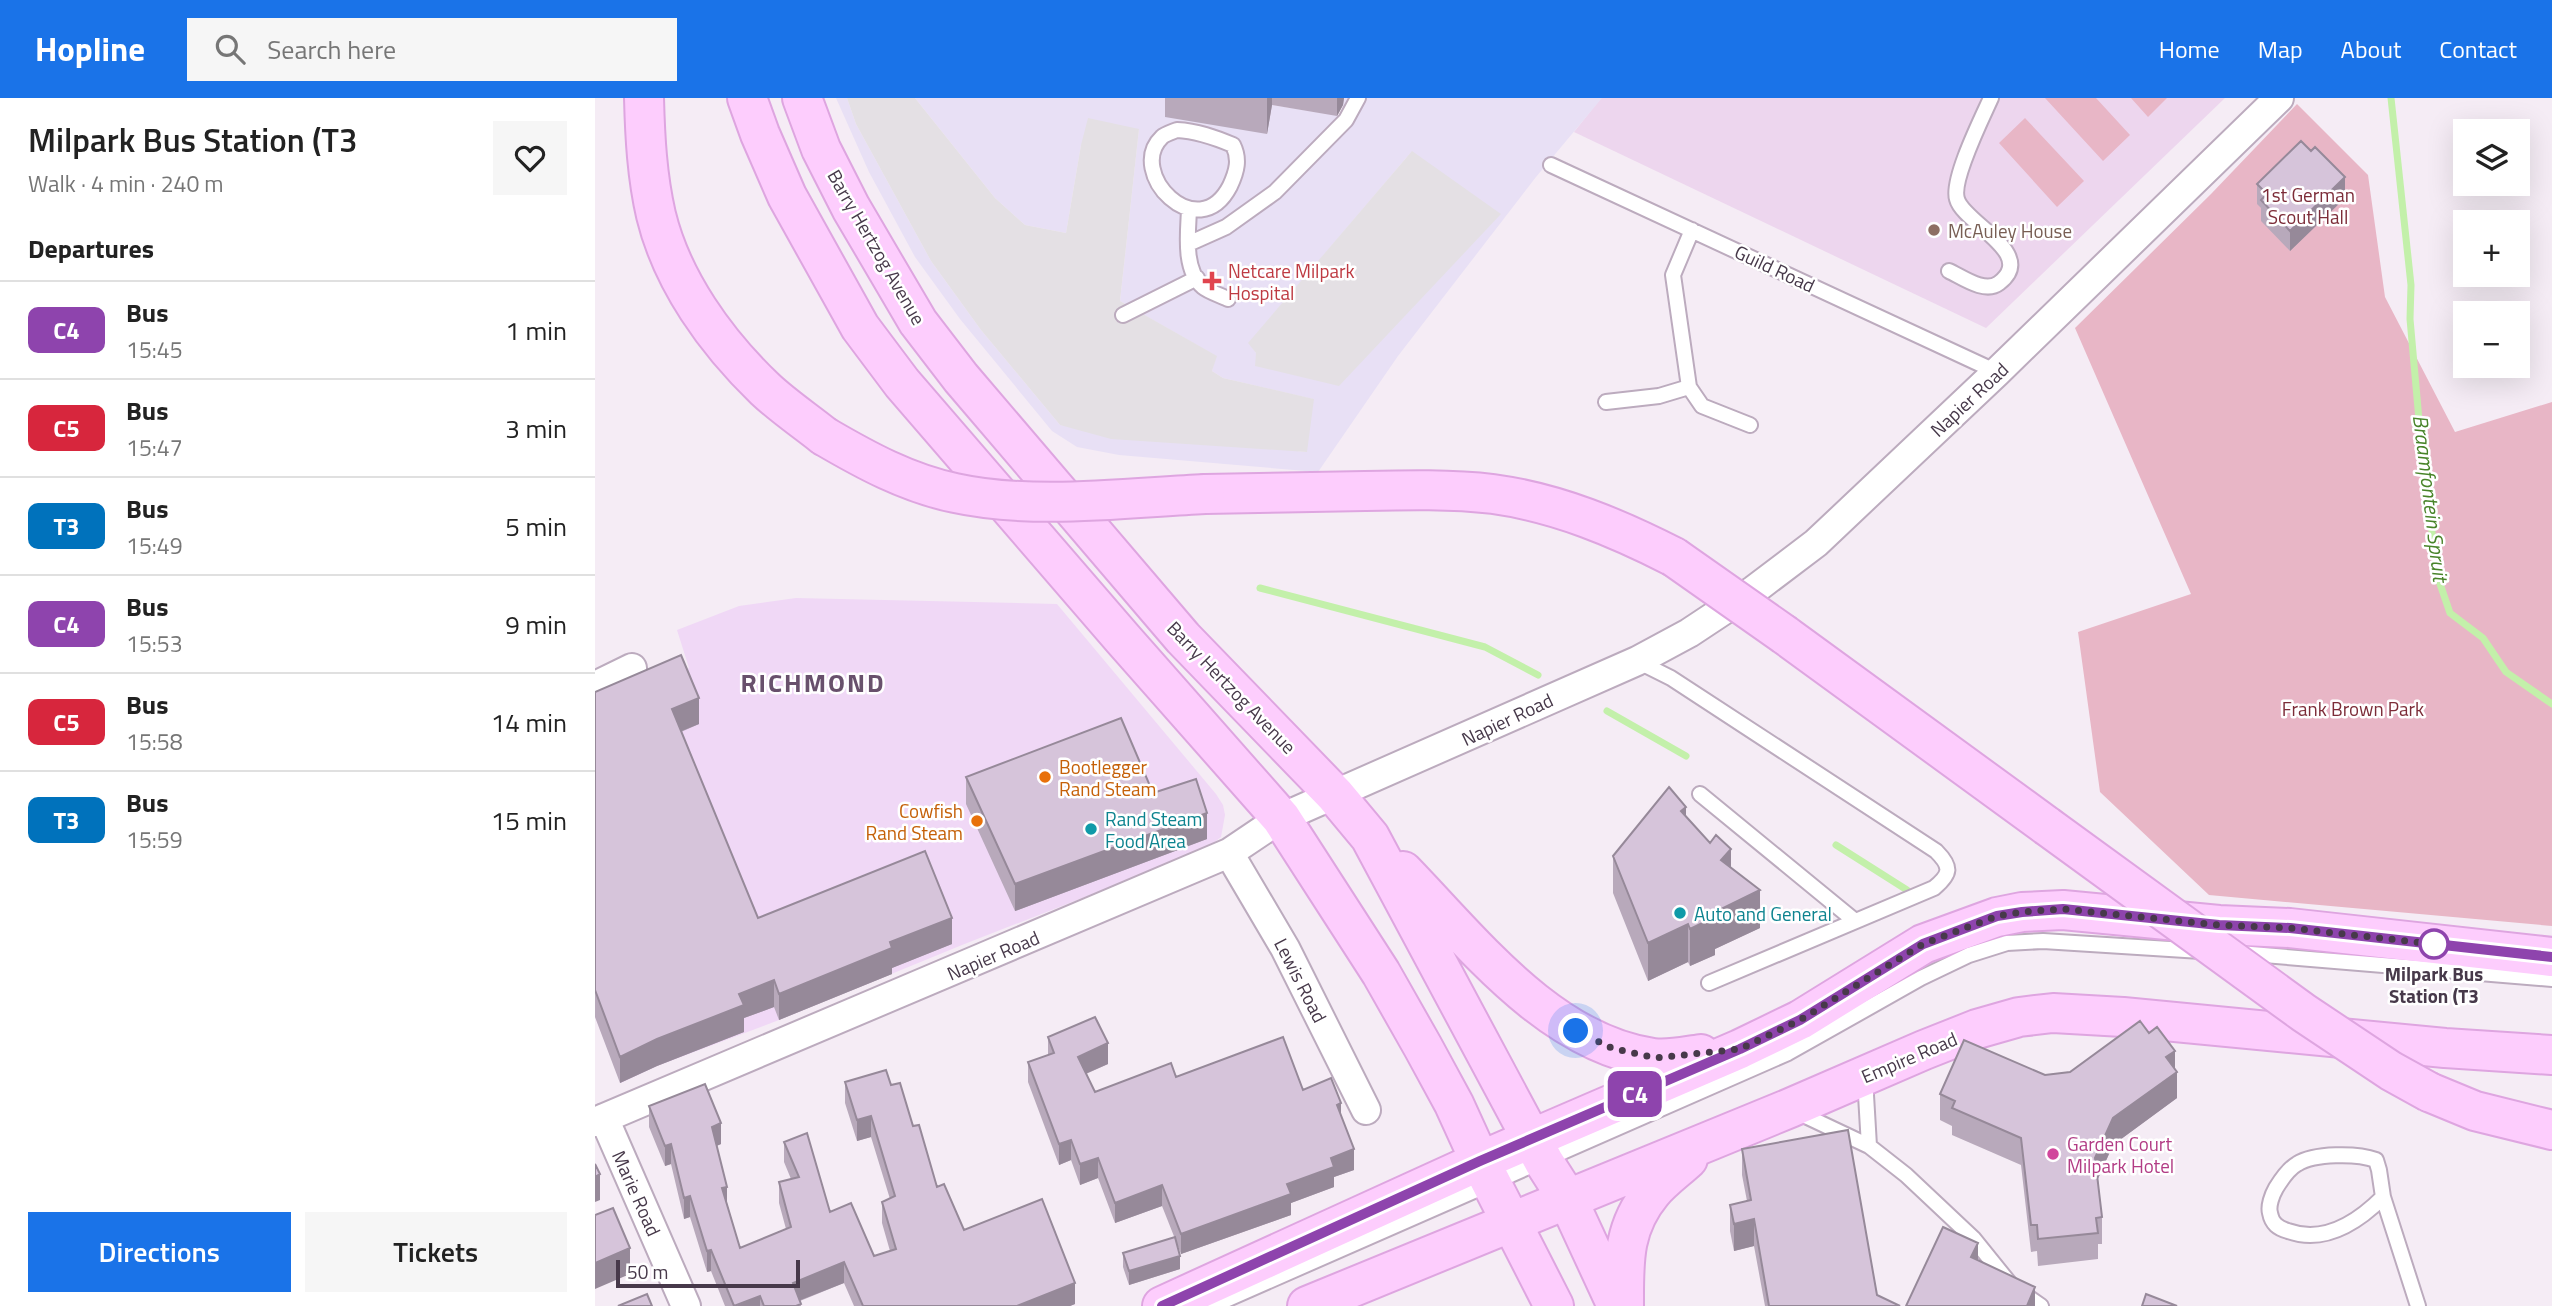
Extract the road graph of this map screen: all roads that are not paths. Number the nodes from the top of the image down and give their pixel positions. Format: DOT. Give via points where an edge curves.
graph roads {
  1 [pos="644,98"];
  2 [pos="747,98"];
  3 [pos="802,98"];
  4 [pos="1358,98"];
  5 [pos="1991,98"];
  6 [pos="2270,101"];
  7 [pos="1552,165"];
  8 [pos="1189,210"];
  9 [pos="1692,230"];
  10 [pos="1188,244"];
  11 [pos="1949,271"];
  12 [pos="1197,278"];
  13 [pos="1228,299"];
  14 [pos="1123,315"];
  15 [pos="1997,372"];
  16 [pos="1689,387"];
  17 [pos="1606,402"];
  18 [pos="1750,425"];
  19 [pos="1637,661"];
  20 [pos="632,668"];
  21 [pos="595,687"];
  22 [pos="1335,794"];
  23 [pos="1700,794"];
  24 [pos="1281,818"];
  25 [pos="1370,837"];
  26 [pos="1230,853"];
  27 [pos="1855,921"];
  28 [pos="2552,957"];
  29 [pos="2552,979"];
  30 [pos="1709,983"];
  31 [pos="1740,1049"];
  32 [pos="2552,1055"];
  33 [pos="1865,1075"];
  34 [pos="1790,1108"];
  35 [pos="1366,1110"];
  36 [pos="599,1120"];
  37 [pos="2552,1130"];
  38 [pos="1708,1141"];
  39 [pos="1869,1146"];
  40 [pos="1539,1150"];
  41 [pos="1486,1172"];
  42 [pos="2383,1197"];
  43 [pos="1567,1198"];
  44 [pos="1513,1222"];
  45 [pos="686,1306"];
  46 [pos="1162,1306"];
  47 [pos="1212,1306"];
  48 [pos="1307,1306"];
  49 [pos="1555,1306"];
  50 [pos="1617,1306"];
  51 [pos="1624,1306"];
  52 [pos="2042,1306"];
  53 [pos="2418,1306"];
  1 -- 37 [label="main road, bridge" via="649,176 657,217 673,265 694,302 731,353 767,391 824,436 870,464 911,481 999,500 1385,491 1493,494 1581,515 1674,557 2304,1013 2391,1071 2475,1111"];
  2 -- 24 [label="main road" via="787,196 860,327 902,383"];
  3 -- 22 [label="main road, Barry Hertzog Avenue" via="851,208 918,322 946,359 1183,638"];
  4 -- 10 [label="lane" via="1346,120 1275,192 1226,228"];
  5 -- 11 [label="lane" via="1956,191 1960,206 2002,245 2009,265 2002,280 1992,287"];
  6 -- 15 [label="street, Napier Road"];
  7 -- 9 [label="lane, Guild Road"];
  8 -- 8 [label="lane" via="1166,196 1152,164 1154,149 1163,136 1177,130 1215,137 1233,145 1237,154 1237,172 1225,196 1204,209"];
  8 -- 10 [label="lane"];
  9 -- 15 [label="lane, Guild Road"];
  9 -- 16 [label="lane" via="1673,275"];
  10 -- 12 [label="lane"];
  12 -- 13 [label="lane" via="1202,286"];
  12 -- 14 [label="lane"];
  15 -- 19 [label="street, Napier Road" via="1816,543 1689,633"];
  16 -- 17 [label="lane" via="1659,396"];
  16 -- 18 [label="lane" via="1702,406"];
  19 -- 22 [label="street, Napier Road"];
  19 -- 27 [label="lane" via="1671,678 1944,859 1948,870 1934,888"];
  20 -- 21 [label="street"];
  22 -- 24 [label="street, Napier Road"];
  22 -- 25 [label="main road, Barry Hertzog Avenue"];
  23 -- 27 [label="lane"];
  24 -- 26 [label="street, Napier Road"];
  24 -- 41 [label="main road" via="1381,973"];
  25 -- 31 [label="main road" via="1503,974 1576,1031 1612,1048 1655,1058"];
  25 -- 40 [label="main road, Barry Hertzog Avenue"];
  26 -- 35 [label="street, Lewis Road" via="1285,948"];
  26 -- 36 [label="street, Napier Road"];
  27 -- 30 [label="lane"];
  28 -- 31 [label="main road" via="2290,928 2063,909 2022,912 1997,916 1923,944 1800,1020"];
  29 -- 40 [label="lane" via="2306,957 2043,941 2007,943 1969,954 1788,1052"];
  31 -- 40 [label="main road"];
  32 -- 33 [label="main road, Empire Road" via="2053,1013 1977,1029"];
  33 -- 34 [label="main road, Empire Road"];
  33 -- 39 [label="lane"];
  34 -- 38 [label="main road, Empire Road"];
  34 -- 39 [label="lane"];
  36 -- 45 [label="street, Marie Road"];
  38 -- 43 [label="main road, Empire Road"];
  38 -- 51 [label="main road" via="1652,1191 1637,1213 1626,1247"];
  39 -- 52 [label="lane" via="1946,1210 2011,1285"];
  40 -- 41 [label="main road"];
  40 -- 43 [label="main road, Barry Hertzog Avenue"];
  41 -- 44 [label="main road"];
  41 -- 46 [label="main road"];
  41 -- 47 [label="lane"];
  42 -- 42 [label="lane" via="2350,1223 2313,1236 2279,1228 2268,1210 2273,1193 2297,1163 2326,1156 2376,1160"];
  42 -- 53 [label="lane"];
  43 -- 44 [label="main road, Empire Road"];
  43 -- 50 [label="main road, Barry Hertzog Avenue"];
  44 -- 48 [label="main road, Empire Road"];
  44 -- 49 [label="main road"];
}
